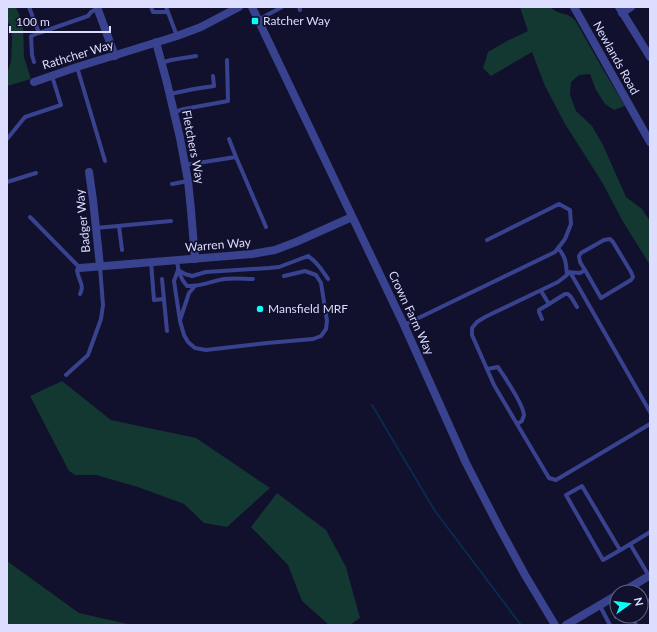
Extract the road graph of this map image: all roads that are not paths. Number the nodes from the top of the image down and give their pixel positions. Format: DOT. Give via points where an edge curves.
graph roads {
  1 [pos="29,7"];
  2 [pos="151,7"];
  3 [pos="166,7"];
  4 [pos="239,7"];
  5 [pos="252,7"];
  6 [pos="282,7"];
  7 [pos="574,7"];
  8 [pos="631,7"];
  9 [pos="98,8"];
  10 [pos="620,10"];
  11 [pos="168,12"];
  12 [pos="258,20"];
  13 [pos="39,33"];
  14 [pos="177,36"];
  15 [pos="156,42"];
  16 [pos="115,56"];
  17 [pos="196,56"];
  18 [pos="650,57"];
  19 [pos="227,60"];
  20 [pos="34,62"];
  21 [pos="161,63"];
  22 [pos="77,67"];
  23 [pos="52,76"];
  24 [pos="213,76"];
  25 [pos="34,82"];
  26 [pos="170,94"];
  27 [pos="174,112"];
  28 [pos="7,139"];
  29 [pos="229,139"];
  30 [pos="650,142"];
  31 [pos="236,156"];
  32 [pos="105,161"];
  33 [pos="185,165"];
  34 [pos="89,172"];
  35 [pos="36,173"];
  36 [pos="7,182"];
  37 [pos="188,182"];
  38 [pos="172,184"];
  39 [pos="30,217"];
  40 [pos="352,217"];
  41 [pos="171,221"];
  42 [pos="119,226"];
  43 [pos="266,227"];
  44 [pos="96,228"];
  45 [pos="487,240"];
  46 [pos="558,248"];
  47 [pos="122,250"];
  48 [pos="195,259"];
  49 [pos="177,260"];
  50 [pos="151,262"];
  51 [pos="100,266"];
  52 [pos="80,268"];
  53 [pos="178,270"];
  54 [pos="584,270"];
  55 [pos="568,272"];
  56 [pos="284,276"];
  57 [pos="162,279"];
  58 [pos="253,279"];
  59 [pos="328,279"];
  60 [pos="195,286"];
  61 [pos="541,290"];
  62 [pos="80,294"];
  63 [pos="164,299"];
  64 [pos="549,304"];
  65 [pos="577,307"];
  66 [pos="542,319"];
  67 [pos="180,321"];
  68 [pos="404,324"];
  69 [pos="167,331"];
  70 [pos="487,368"];
  71 [pos="66,375"];
  72 [pos="650,412"];
  73 [pos="517,424"];
  74 [pos="650,424"];
  75 [pos="650,532"];
  76 [pos="630,544"];
  77 [pos="620,550"];
  78 [pos="650,576"];
  79 [pos="636,584"];
  80 [pos="609,600"];
  81 [pos="600,606"];
  82 [pos="555,625"];
  83 [pos="566,625"];
  84 [pos="610,625"];
  1 -- 13 [label="lane"];
  2 -- 11 [label="lane" via="153,12"];
  3 -- 11 [label="lane"];
  4 -- 14 [label="street, Rathcher Way" via="202,27"];
  5 -- 12 [label="street, Crown Farm Way"];
  6 -- 12 [label="lane"];
  7 -- 30 [label="street, Newlands Road"];
  8 -- 10 [label="street"];
  9 -- 13 [label="lane" via="88,16"];
  9 -- 16 [label="street"];
  10 -- 18 [label="street"];
  11 -- 14 [label="lane"];
  12 -- 40 [label="street, Crown Farm Way"];
  13 -- 20 [label="lane" via="32,36"];
  14 -- 15 [label="street, Rathcher Way"];
  15 -- 16 [label="street, Rathcher Way"];
  15 -- 21 [label="street, Fletchers Way"];
  16 -- 22 [label="street, Rathcher Way"];
  17 -- 21 [label="lane"];
  19 -- 27 [label="lane" via="228,100"];
  21 -- 26 [label="street, Fletchers Way"];
  22 -- 23 [label="street, Rathcher Way"];
  22 -- 32 [label="lane"];
  23 -- 25 [label="street, Rathcher Way"];
  23 -- 28 [label="lane" via="60,105 25,117"];
  24 -- 26 [label="lane" via="214,86"];
  26 -- 27 [label="street, Fletchers Way"];
  27 -- 33 [label="street, Fletchers Way"];
  29 -- 31 [label="lane"];
  31 -- 33 [label="lane"];
  31 -- 43 [label="lane"];
  33 -- 37 [label="street, Fletchers Way"];
  34 -- 44 [label="street, Badger Way"];
  35 -- 36 [label="lane"];
  37 -- 38 [label="lane"];
  37 -- 48 [label="street, Fletchers Way"];
  39 -- 52 [label="lane"];
  40 -- 48 [label="street, Warren Way" via="275,250"];
  40 -- 68 [label="street, Crown Farm Way"];
  41 -- 42 [label="lane"];
  42 -- 44 [label="lane"];
  42 -- 47 [label="lane"];
  44 -- 51 [label="street, Badger Way"];
  45 -- 46 [label="lane" via="558,204 570,210 571,224 566,239"];
  46 -- 55 [label="lane" via="563,254"];
  46 -- 68 [label="lane" via="555,252"];
  48 -- 49 [label="street, Warren Way"];
  49 -- 50 [label="street, Warren Way"];
  49 -- 53 [label="lane"];
  50 -- 51 [label="street, Warren Way"];
  50 -- 63 [label="lane" via="154,300"];
  51 -- 52 [label="street, Warren Way"];
  51 -- 71 [label="lane" via="103,305 101,320 88,355"];
  52 -- 62 [label="lane" via="77,270 82,284"];
  53 -- 59 [label="lane" via="192,276 206,272 269,268 308,256 322,269"];
  53 -- 60 [label="lane" via="187,286"];
  53 -- 67 [label="lane" via="174,281"];
  54 -- 54 [label="lane" via="601,298 633,277 610,239 578,256"];
  54 -- 55 [label="lane" via="580,273"];
  55 -- 61 [label="lane" via="558,282"];
  55 -- 72 [label="lane"];
  56 -- 67 [label="lane" via="305,271 316,276 321,283 327,321 326,329 321,336 314,339 206,350 195,348 188,342"];
  57 -- 63 [label="lane"];
  58 -- 60 [label="lane" via="226,279"];
  60 -- 67 [label="lane" via="189,293"];
  61 -- 64 [label="lane"];
  61 -- 70 [label="lane" via="485,317 472,328 472,335"];
  63 -- 69 [label="lane"];
  64 -- 65 [label="lane" via="568,294"];
  64 -- 66 [label="lane" via="539,310"];
  68 -- 82 [label="street, Crown Farm Way" via="482,496"];
  70 -- 73 [label="lane"];
  70 -- 73 [label="lane" via="498,367 522,406 524,416"];
  73 -- 74 [label="lane" via="549,478 556,480"];
  75 -- 76 [label="lane"];
  76 -- 77 [label="lane"];
  76 -- 78 [label="lane"];
  77 -- 77 [label="lane" via="582,486 566,495 602,560"];
  78 -- 79 [label="street"];
  80 -- 81 [label="street"];
  81 -- 83 [label="street"];
  81 -- 84 [label="lane"];
}
